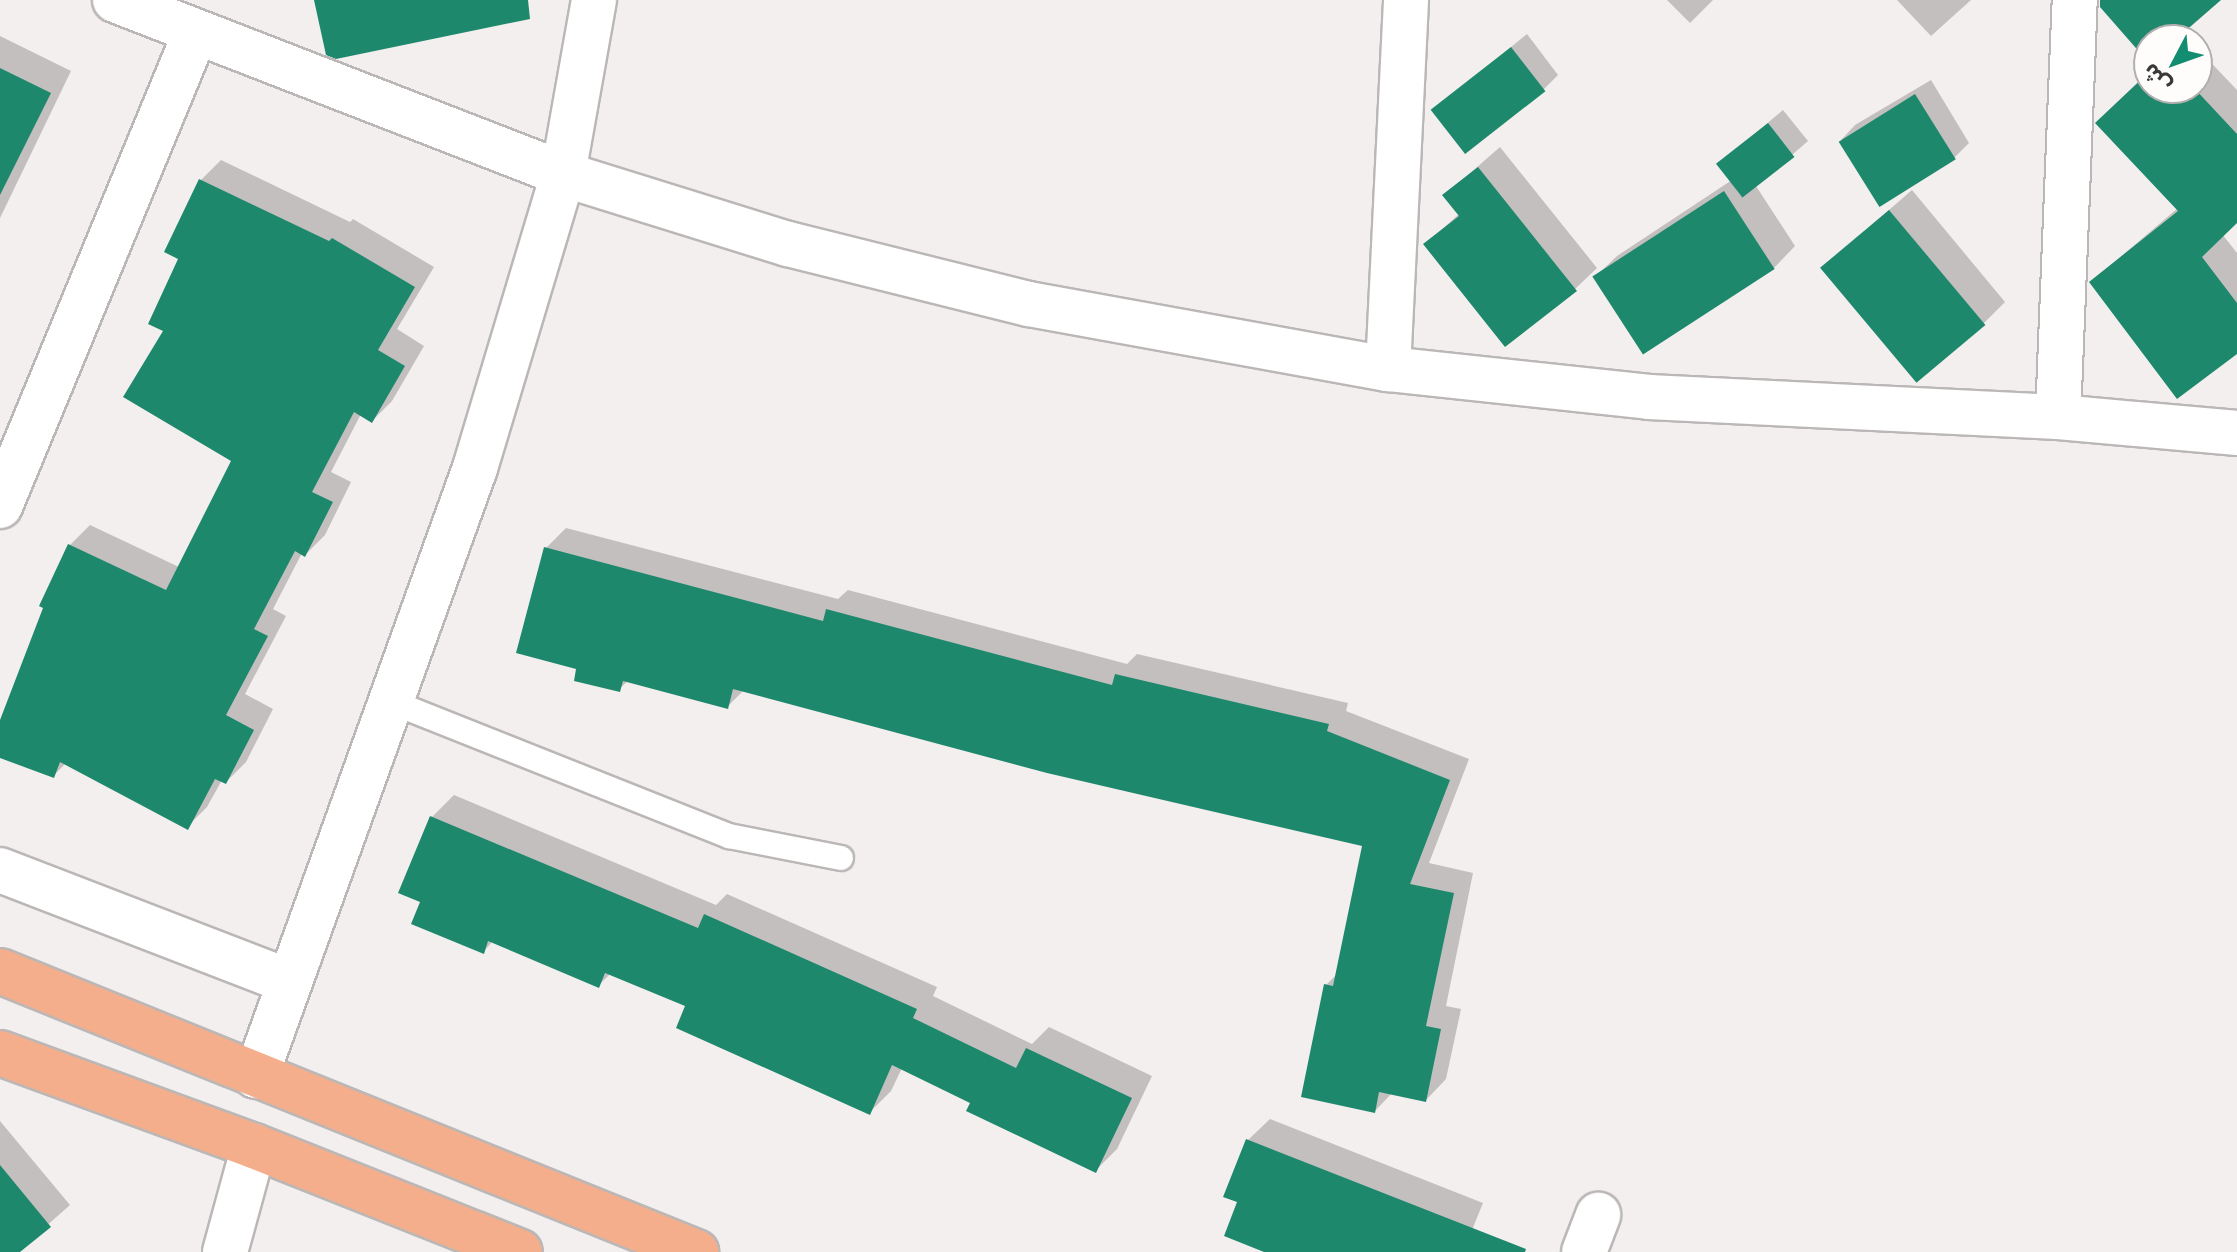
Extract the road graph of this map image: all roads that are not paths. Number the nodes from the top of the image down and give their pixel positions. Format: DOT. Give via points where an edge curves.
graph roads {
  1 [pos="115,0"];
  2 [pos="594,0"];
  3 [pos="1406,0"];
  4 [pos="2075,0"];
  5 [pos="195,34"];
  6 [pos="563,174"];
  7 [pos="1388,369"];
  8 [pos="2058,417"];
  9 [pos="2237,433"];
  10 [pos="13,434"];
  11 [pos="0,506"];
  12 [pos="392,702"];
  13 [pos="841,858"];
  14 [pos="0,870"];
  15 [pos="0,971"];
  16 [pos="287,981"];
  17 [pos="0,1053"];
  18 [pos="256,1076"];
  19 [pos="254,1146"];
  20 [pos="225,1252"];
  21 [pos="520,1252"];
  22 [pos="696,1252"];
  1 -- 5 [label="street"];
  2 -- 6 [label="street"];
  3 -- 7 [label="street"];
  4 -- 8 [label="street"];
  5 -- 6 [label="street"];
  5 -- 10 [label="street"];
  6 -- 7 [label="street" via="788,244 1029,304"];
  6 -- 12 [label="street" via="475,468"];
  7 -- 8 [label="street" via="1649,397"];
  8 -- 9 [label="street"];
  10 -- 11 [label="street"];
  12 -- 13 [label="lane" via="729,836"];
  12 -- 16 [label="street"];
  14 -- 16 [label="street"];
  15 -- 18 [label="main road"];
  16 -- 18 [label="street"];
  17 -- 19 [label="main road"];
  18 -- 22 [label="main road"];
  19 -- 20 [label="street"];
  19 -- 21 [label="main road"];
}
